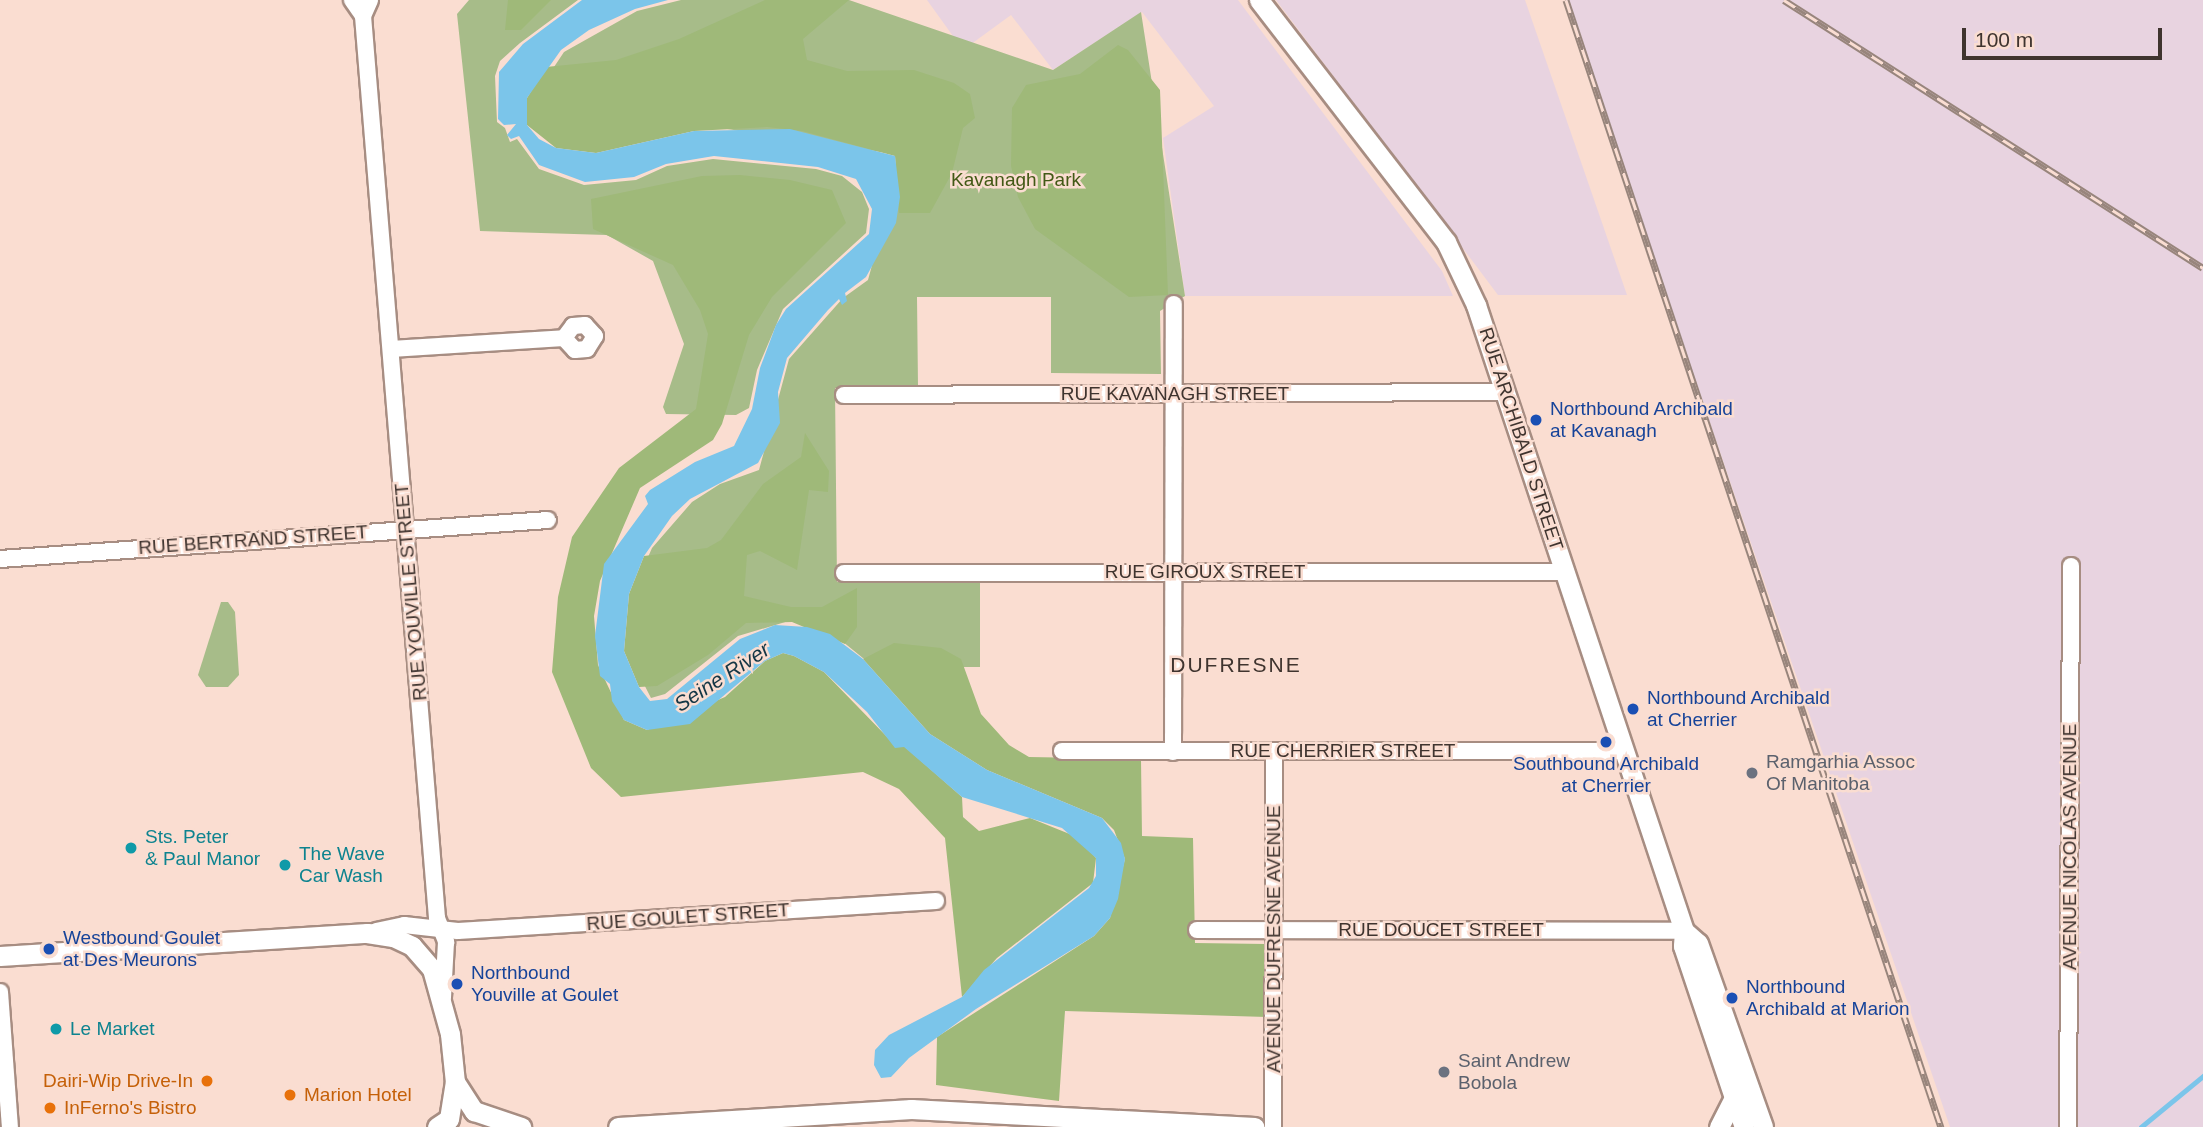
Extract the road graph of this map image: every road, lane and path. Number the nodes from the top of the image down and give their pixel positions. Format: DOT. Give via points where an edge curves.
graph roads {
  1 [pos="352,0"];
  2 [pos="370,0"];
  3 [pos="1259,0"];
  4 [pos="363,16"];
  5 [pos="1174,304"];
  6 [pos="564,338"];
  7 [pos="391,349"];
  8 [pos="1505,392"];
  9 [pos="1174,394"];
  10 [pos="844,395"];
  11 [pos="548,520"];
  12 [pos="406,528"];
  13 [pos="0,559"];
  14 [pos="2071,566"];
  15 [pos="1172,572"];
  16 [pos="1565,572"];
  17 [pos="844,573"];
  18 [pos="1062,751"];
  19 [pos="1274,751"];
  20 [pos="1623,751"];
  21 [pos="1172,752"];
  22 [pos="936,901"];
  23 [pos="440,929"];
  24 [pos="1198,930"];
  25 [pos="1274,931"];
  26 [pos="1684,931"];
  27 [pos="367,933"];
  28 [pos="0,956"];
  29 [pos="0,992"];
  30 [pos="442,999"];
  31 [pos="455,1082"];
  32 [pos="1734,1097"];
  33 [pos="1757,1107"];
  34 [pos="10,1127"];
  35 [pos="437,1127"];
  36 [pos="521,1127"];
  37 [pos="618,1127"];
  38 [pos="1255,1127"];
  39 [pos="1273,1127"];
  40 [pos="1719,1127"];
  41 [pos="1744,1127"];
  42 [pos="1763,1127"];
  43 [pos="1780,1127"];
  44 [pos="2068,1127"];
  1 -- 4 [label="street, RUE YOUVILLE STREET"];
  2 -- 4 [label="street, RUE YOUVILLE STREET"];
  3 -- 8 [label="main road, RUE ARCHIBALD STREET" via="1446,242 1476,306"];
  4 -- 7 [label="street, RUE YOUVILLE STREET"];
  5 -- 9 [label="street"];
  6 -- 7 [label="street"];
  7 -- 12 [label="street, RUE YOUVILLE STREET"];
  8 -- 9 [label="street, RUE KAVANAGH STREET"];
  8 -- 16 [label="main road, RUE ARCHIBALD STREET"];
  9 -- 10 [label="street, RUE KAVANAGH STREET"];
  9 -- 15 [label="street"];
  11 -- 12 [label="street, RUE BERTRAND STREET"];
  12 -- 13 [label="street, RUE BERTRAND STREET"];
  12 -- 23 [label="street, RUE YOUVILLE STREET"];
  14 -- 44 [label="street, AVENUE NICOLAS AVENUE"];
  15 -- 16 [label="street, RUE GIROUX STREET"];
  15 -- 17 [label="street, RUE GIROUX STREET"];
  15 -- 21 [label="street"];
  16 -- 20 [label="main road, RUE ARCHIBALD STREET"];
  18 -- 21 [label="street, RUE CHERRIER STREET"];
  19 -- 20 [label="street, RUE CHERRIER STREET"];
  19 -- 21 [label="street, RUE CHERRIER STREET"];
  19 -- 25 [label="street, AVENUE DUFRESNE AVENUE"];
  20 -- 26 [label="main road, RUE ARCHIBALD STREET"];
  22 -- 23 [label="street, RUE GOULET STREET"];
  23 -- 27 [label="street, RUE GOULET STREET" via="404,925"];
  23 -- 30 [label="street, RUE YOUVILLE STREET" via="446,942"];
  24 -- 25 [label="street, RUE DOUCET STREET"];
  25 -- 26 [label="street, RUE DOUCET STREET"];
  25 -- 39 [label="street, AVENUE DUFRESNE AVENUE"];
  26 -- 32 [label="main road, RUE ARCHIBALD STREET" via="1683,946"];
  26 -- 33 [label="main road, RUE ARCHIBALD STREET" via="1698,943"];
  27 -- 28 [label="main road"];
  27 -- 30 [label="main road" via="412,946 432,969"];
  29 -- 34 [label="street"];
  30 -- 31 [label="main road, RUE YOUVILLE STREET"];
  31 -- 35 [label="main road" via="449,1119"];
  31 -- 36 [label="main road, RUE YOUVILLE STREET" via="474,1111"];
  32 -- 40 [label="main road"];
  32 -- 41 [label="main road, RUE ARCHIBALD STREET"];
  33 -- 42 [label="main road, RUE ARCHIBALD STREET"];
  33 -- 43 [label="main road"];
  37 -- 38 [label="main road" via="912,1109"];
}
